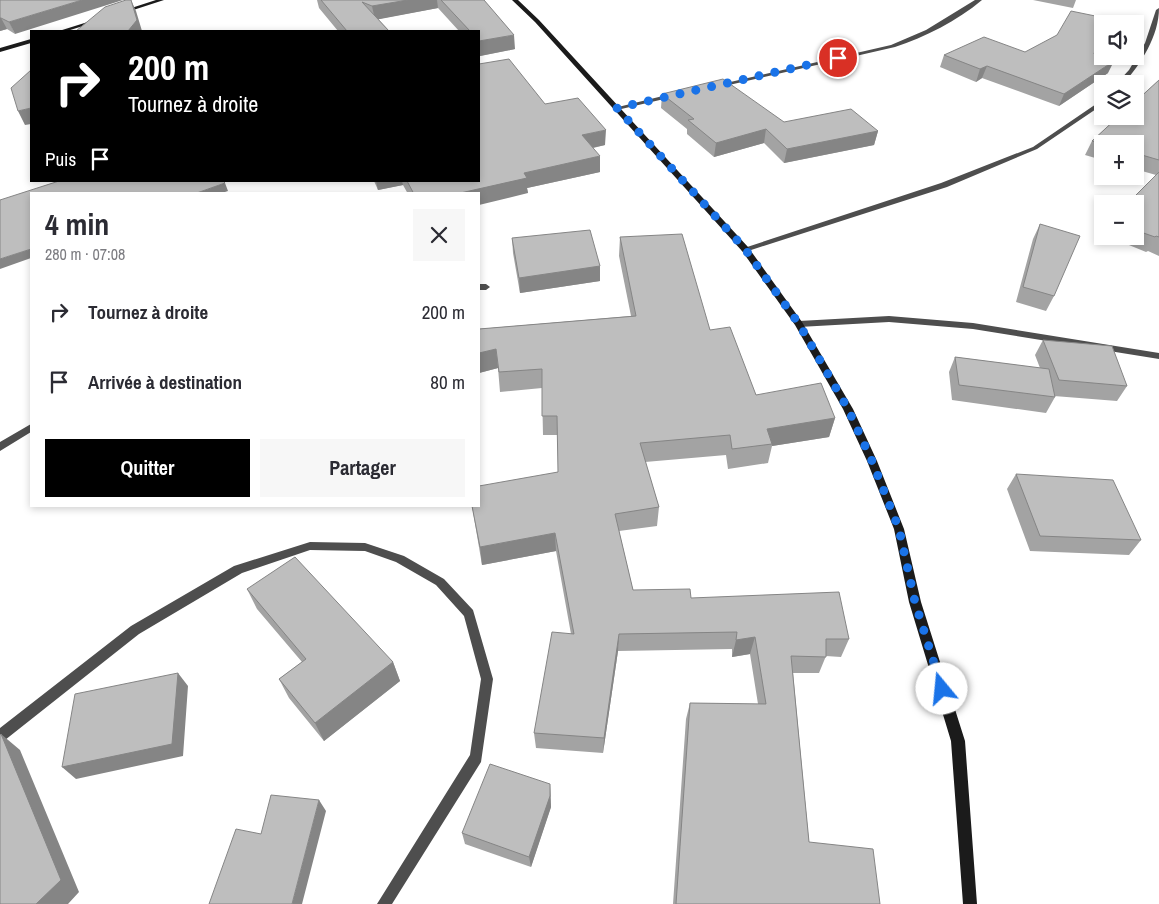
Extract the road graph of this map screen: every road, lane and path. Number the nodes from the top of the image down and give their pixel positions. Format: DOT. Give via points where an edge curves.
graph roads {
  1 [pos="161,0"];
  2 [pos="515,0"];
  3 [pos="979,0"];
  4 [pos="1159,10"];
  5 [pos="116,14"];
  6 [pos="98,20"];
  7 [pos="65,30"];
  8 [pos="30,41"];
  9 [pos="0,50"];
  10 [pos="1127,75"];
  11 [pos="712,86"];
  12 [pos="684,93"];
  13 [pos="1094,107"];
  14 [pos="617,108"];
  15 [pos="745,249"];
  16 [pos="799,324"];
  17 [pos="1159,356"];
  18 [pos="30,428"];
  19 [pos="0,447"];
  20 [pos="0,736"];
  21 [pos="384,904"];
  22 [pos="970,904"];
  1 -- 5 [label="street"];
  2 -- 14 [label="street"];
  3 -- 11 [label="street" via="919,38"];
  4 -- 10 [label="street" via="1148,43"];
  6 -- 7 [label="street"];
  8 -- 9 [label="street"];
  12 -- 14 [label="street"];
  13 -- 15 [label="street" via="1035,148 944,186"];
  14 -- 15 [label="street"];
  15 -- 16 [label="street"];
  16 -- 17 [label="street" via="889,319 973,326"];
  16 -- 22 [label="street" via="848,409 899,529 915,602 958,741"];
  18 -- 19 [label="street"];
  20 -- 21 [label="street" via="135,630 238,569 310,546 365,547 400,559 440,582 469,614 487,679 476,757"];
}
